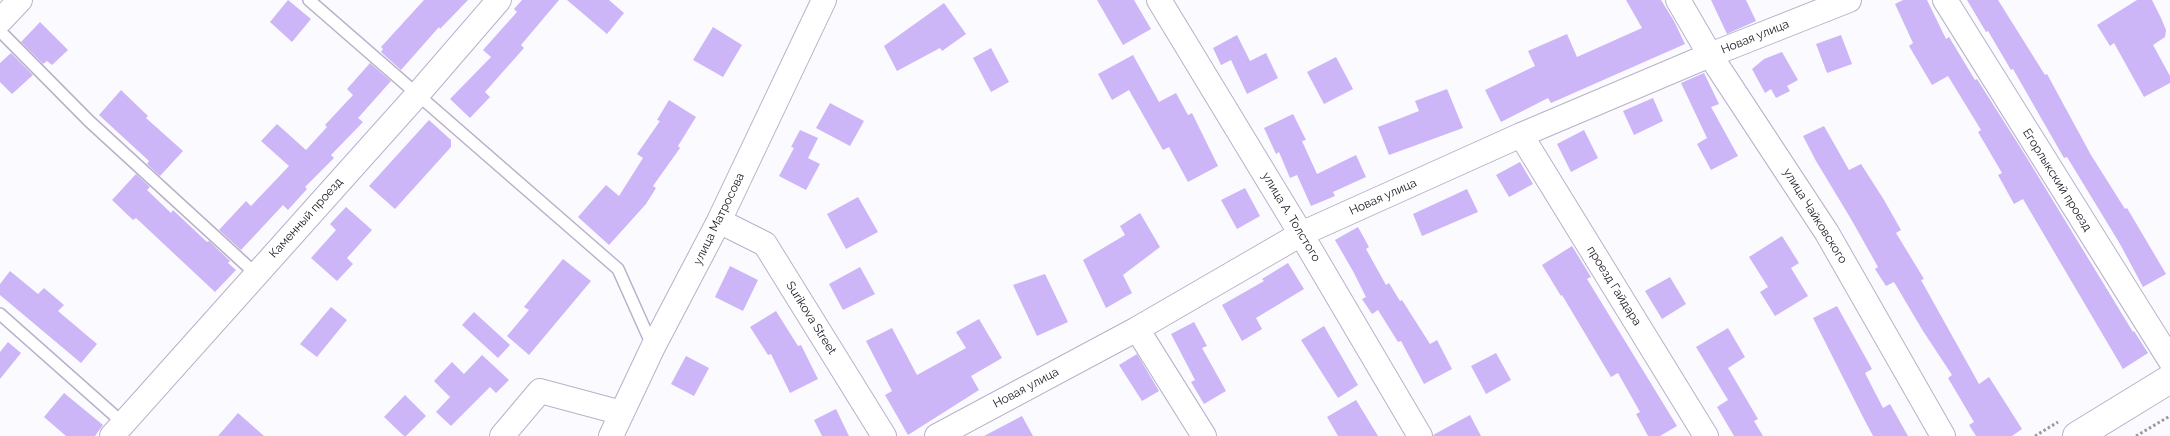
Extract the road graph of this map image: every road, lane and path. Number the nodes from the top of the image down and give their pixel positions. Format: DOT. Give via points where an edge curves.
graph roads {
  1 [pos="20,0"];
  2 [pos="309,0"];
  3 [pos="498,0"];
  4 [pos="824,0"];
  5 [pos="1159,0"];
  6 [pos="1678,0"];
  7 [pos="1849,0"];
  8 [pos="1945,0"];
  9 [pos="0,21"];
  10 [pos="0,31"];
  11 [pos="1710,55"];
  12 [pos="417,95"];
  13 [pos="1521,135"];
  14 [pos="719,221"];
  15 [pos="1301,234"];
  16 [pos="256,274"];
  17 [pos="0,314"];
  18 [pos="1137,328"];
  19 [pos="653,347"];
  20 [pos="2170,360"];
  21 [pos="2170,379"];
  22 [pos="622,413"];
  23 [pos="2170,416"];
  24 [pos="118,429"];
  25 [pos="502,436"];
  26 [pos="611,436"];
  27 [pos="884,436"];
  28 [pos="937,436"];
  29 [pos="1204,436"];
  30 [pos="1420,436"];
  31 [pos="1706,436"];
  32 [pos="1943,436"];
  33 [pos="2077,436"];
  34 [pos="2136,436"];
  1 -- 9 [label="street"];
  2 -- 12 [label="lane"];
  3 -- 12 [label="street, Каменный проезд"];
  4 -- 14 [label="street, улица Матросова"];
  5 -- 15 [label="street, улица А. Толстого"];
  6 -- 11 [label="street, улица Чайковского"];
  7 -- 11 [label="street, Новая улица"];
  8 -- 20 [label="street, Егорлыкский проезд"];
  10 -- 16 [label="lane" via="89,121"];
  11 -- 13 [label="street, Новая улица"];
  11 -- 32 [label="street, улица Чайковского" via="1828,233"];
  12 -- 16 [label="street, Каменный проезд"];
  12 -- 19 [label="lane" via="618,269"];
  13 -- 15 [label="street, Новая улица"];
  13 -- 31 [label="street, проезд Гайдара"];
  14 -- 19 [label="street, улица Матросова"];
  14 -- 27 [label="street, Surikova Street" via="765,244"];
  15 -- 18 [label="street, Новая улица"];
  15 -- 30 [label="street, улица А. Толстого"];
  16 -- 24 [label="street, Каменный проезд"];
  17 -- 24 [label="lane"];
  18 -- 28 [label="street, Новая улица"];
  18 -- 29 [label="street"];
  19 -- 22 [label="street, улица Матросова"];
  21 -- 33 [label="main road"];
  22 -- 25 [label="street" via="540,391"];
  22 -- 26 [label="street, улица Матросова"];
  23 -- 34 [label="path"];
}
